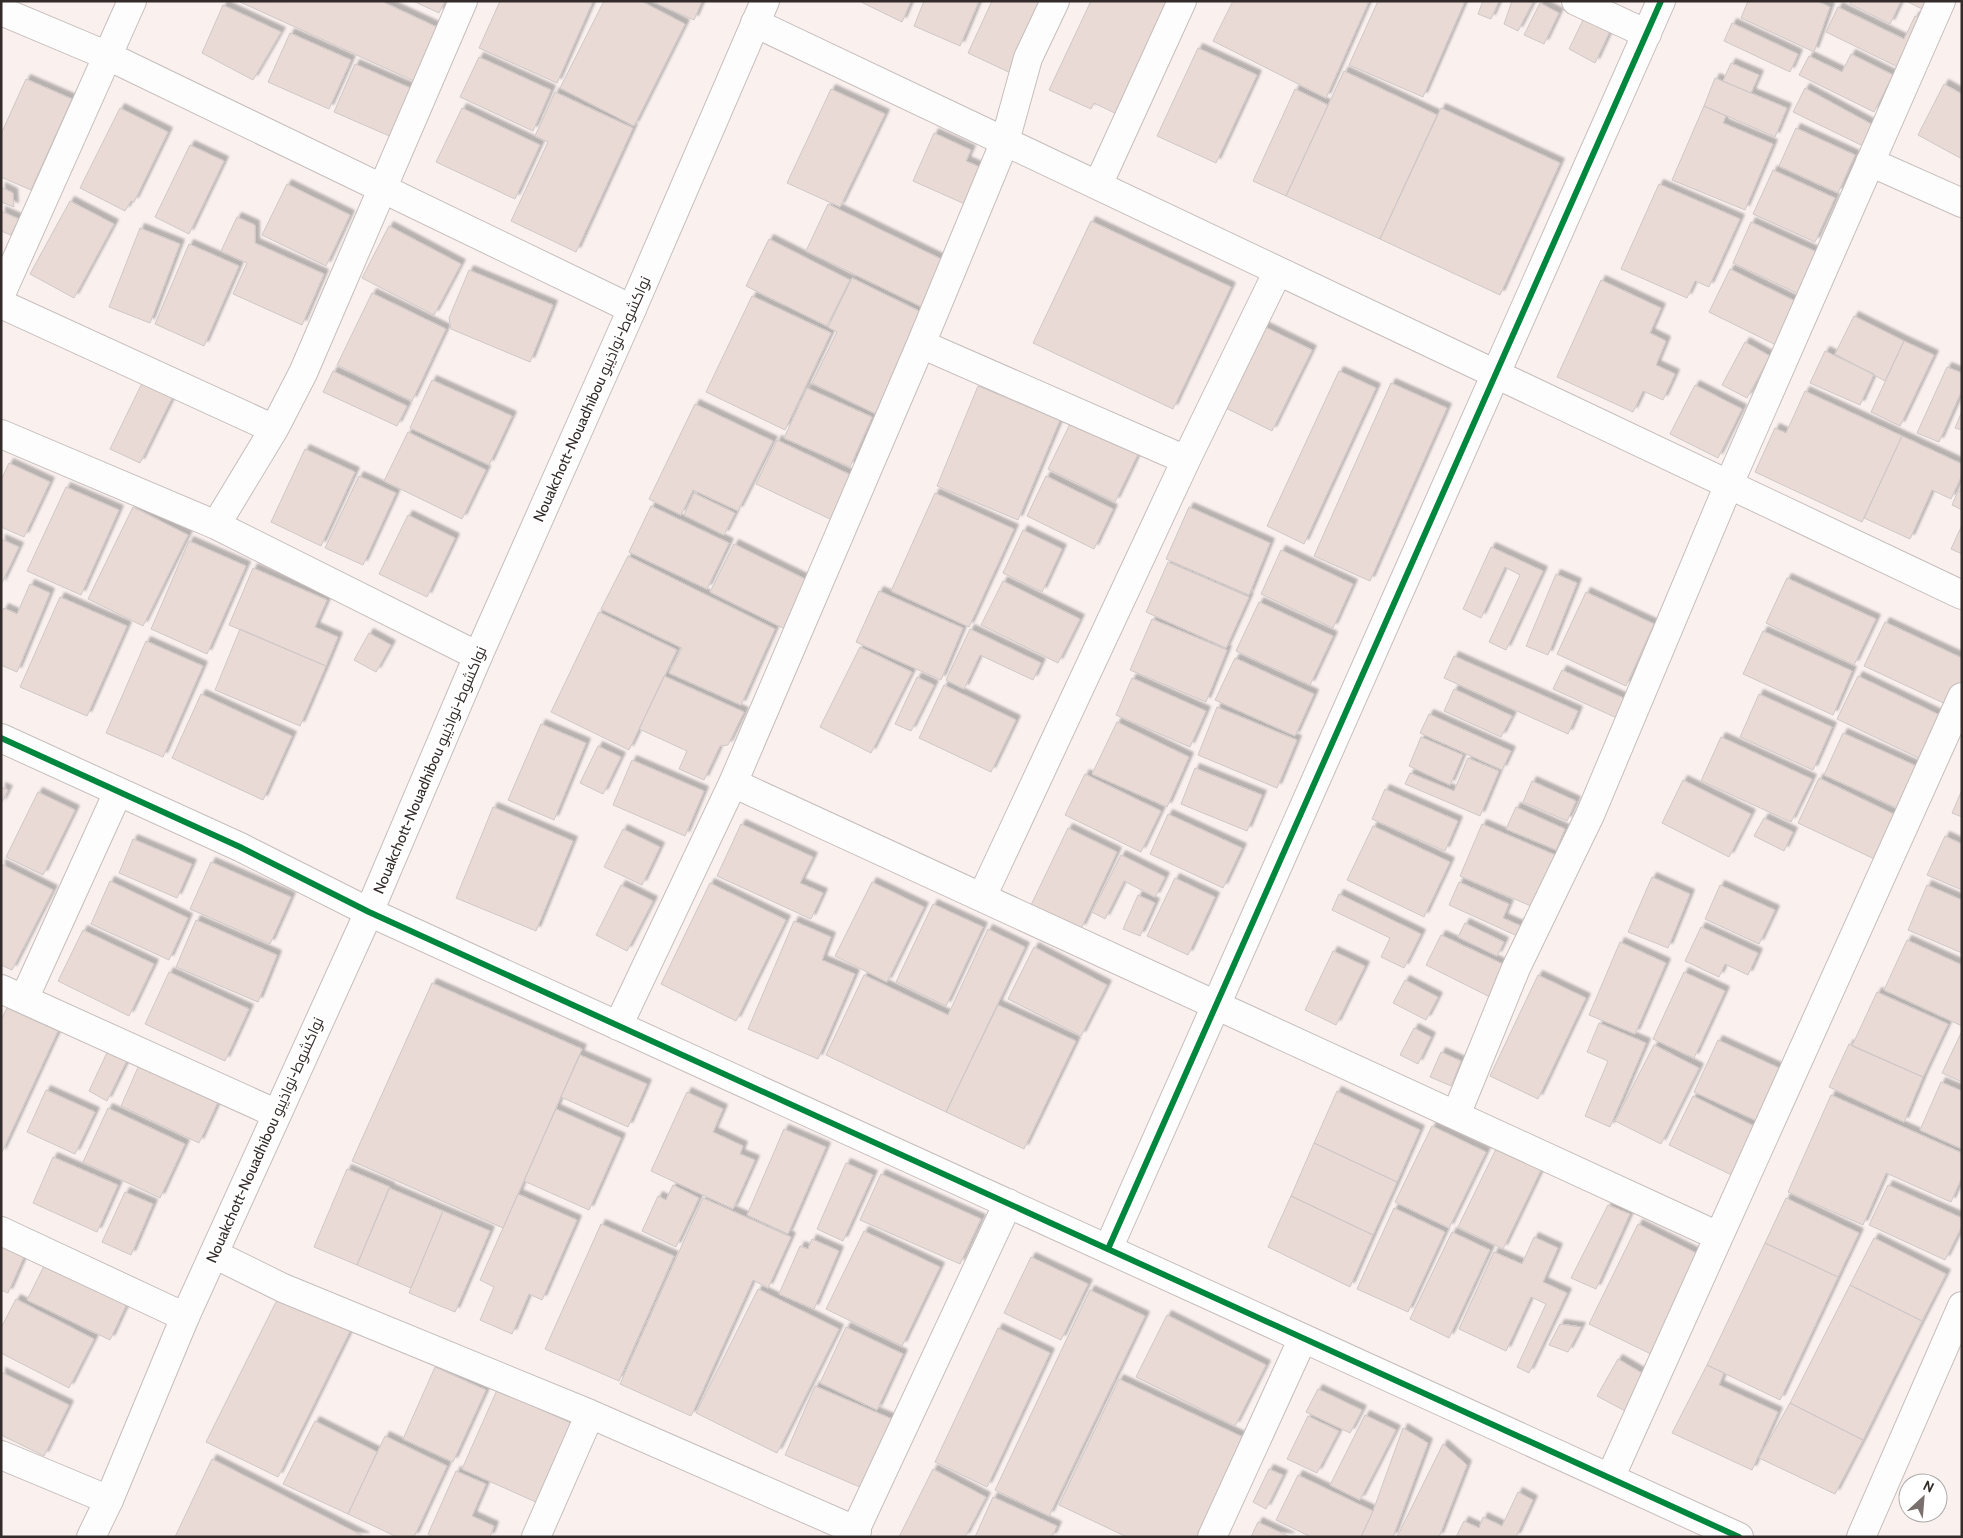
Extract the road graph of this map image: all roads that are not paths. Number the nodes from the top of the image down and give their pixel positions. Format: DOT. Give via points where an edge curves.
graph roads {
  1 [pos="132,1"];
  2 [pos="463,1"];
  3 [pos="1056,1"];
  4 [pos="1182,1"];
  5 [pos="1576,1"];
  6 [pos="1661,1"];
  7 [pos="1941,1"];
  8 [pos="1,10"];
  9 [pos="760,12"];
  10 [pos="1647,34"];
  11 [pos="108,56"];
  12 [pos="1005,141"];
  13 [pos="1870,162"];
  14 [pos="1098,185"];
  15 [pos="381,188"];
  16 [pos="1962,203"];
  17 [pos="1278,271"];
  18 [pos="1,294"];
  19 [pos="1,304"];
  20 [pos="632,309"];
  21 [pos="921,344"];
  22 [pos="1497,374"];
  23 [pos="274,429"];
  24 [pos="1,434"];
  25 [pos="1186,460"];
  26 [pos="1730,484"];
  27 [pos="216,525"];
  28 [pos="1962,595"];
  29 [pos="478,656"];
  30 [pos="1962,697"];
  31 [pos="1,738"];
  32 [pos="733,783"];
  33 [pos="118,792"];
  34 [pos="982,897"];
  35 [pos="369,912"];
  36 [pos="13,994"];
  37 [pos="1217,1005"];
  38 [pos="618,1026"];
  39 [pos="277,1114"];
  40 [pos="1456,1115"];
  41 [pos="1008,1203"];
  42 [pos="1,1231"];
  43 [pos="1718,1236"];
  44 [pos="1108,1249"];
  45 [pos="214,1254"];
  46 [pos="1962,1306"];
  47 [pos="185,1317"];
  48 [pos="1303,1338"];
  49 [pos="1954,1344"];
  50 [pos="590,1414"];
  51 [pos="1,1455"];
  52 [pos="1610,1478"];
  53 [pos="109,1500"];
  54 [pos="855,1534"];
  55 [pos="91,1537"];
  56 [pos="536,1537"];
  57 [pos="1212,1537"];
  58 [pos="1739,1537"];
  59 [pos="1861,1537"];
  1 -- 11 [label="main road"];
  2 -- 15 [label="main road"];
  3 -- 12 [label="main road" via="1028,58"];
  4 -- 14 [label="main road"];
  5 -- 10 [label="main road"];
  6 -- 10 [label="main road"];
  7 -- 13 [label="main road"];
  8 -- 11 [label="main road"];
  9 -- 12 [label="main road"];
  9 -- 20 [label="main road, Nouakchott-Nouadhibou نواكشوط-نواذيبو"];
  10 -- 22 [label="main road"];
  11 -- 15 [label="main road"];
  11 -- 18 [label="main road"];
  12 -- 14 [label="main road"];
  12 -- 21 [label="main road"];
  13 -- 16 [label="main road"];
  13 -- 26 [label="main road"];
  14 -- 17 [label="main road"];
  15 -- 20 [label="main road"];
  15 -- 23 [label="main road" via="303,373"];
  17 -- 22 [label="main road"];
  17 -- 25 [label="main road"];
  19 -- 23 [label="main road"];
  20 -- 29 [label="main road, Nouakchott-Nouadhibou نواكشوط-نواذيبو"];
  21 -- 25 [label="main road"];
  21 -- 32 [label="main road"];
  22 -- 26 [label="main road"];
  22 -- 37 [label="main road"];
  23 -- 27 [label="main road"];
  24 -- 27 [label="main road"];
  25 -- 34 [label="main road"];
  26 -- 28 [label="main road"];
  26 -- 40 [label="main road" via="1590,815 1516,968"];
  27 -- 29 [label="main road"];
  29 -- 35 [label="main road, Nouakchott-Nouadhibou نواكشوط-نواذيبو"];
  30 -- 43 [label="main road"];
  31 -- 33 [label="main road"];
  32 -- 34 [label="main road"];
  32 -- 38 [label="main road"];
  33 -- 35 [label="main road" via="240,847"];
  33 -- 36 [label="main road"];
  34 -- 37 [label="main road"];
  35 -- 38 [label="main road"];
  35 -- 39 [label="main road, Nouakchott-Nouadhibou نواكشوط-نواذيبو"];
  36 -- 39 [label="main road"];
  37 -- 40 [label="main road"];
  37 -- 44 [label="main road"];
  38 -- 41 [label="main road"];
  39 -- 45 [label="main road, Nouakchott-Nouadhibou نواكشوط-نواذيبو"];
  40 -- 43 [label="main road"];
  41 -- 44 [label="main road"];
  41 -- 54 [label="main road"];
  42 -- 47 [label="main road"];
  43 -- 52 [label="main road"];
  44 -- 48 [label="main road"];
  45 -- 47 [label="main road, Nouakchott-Nouadhibou نواكشوط-نواذيبو"];
  45 -- 50 [label="main road" via="282,1288"];
  46 -- 49 [label="main road"];
  47 -- 53 [label="main road, Nouakchott-Nouadhibou نواكشوط-نواذيبو"];
  48 -- 52 [label="main road"];
  48 -- 57 [label="main road"];
  49 -- 59 [label="main road"];
  50 -- 54 [label="main road"];
  50 -- 56 [label="main road"];
  51 -- 53 [label="main road"];
  52 -- 58 [label="main road"];
  53 -- 55 [label="main road, Nouakchott-Nouadhibou نواكشوط-نواذيبو"];
}
